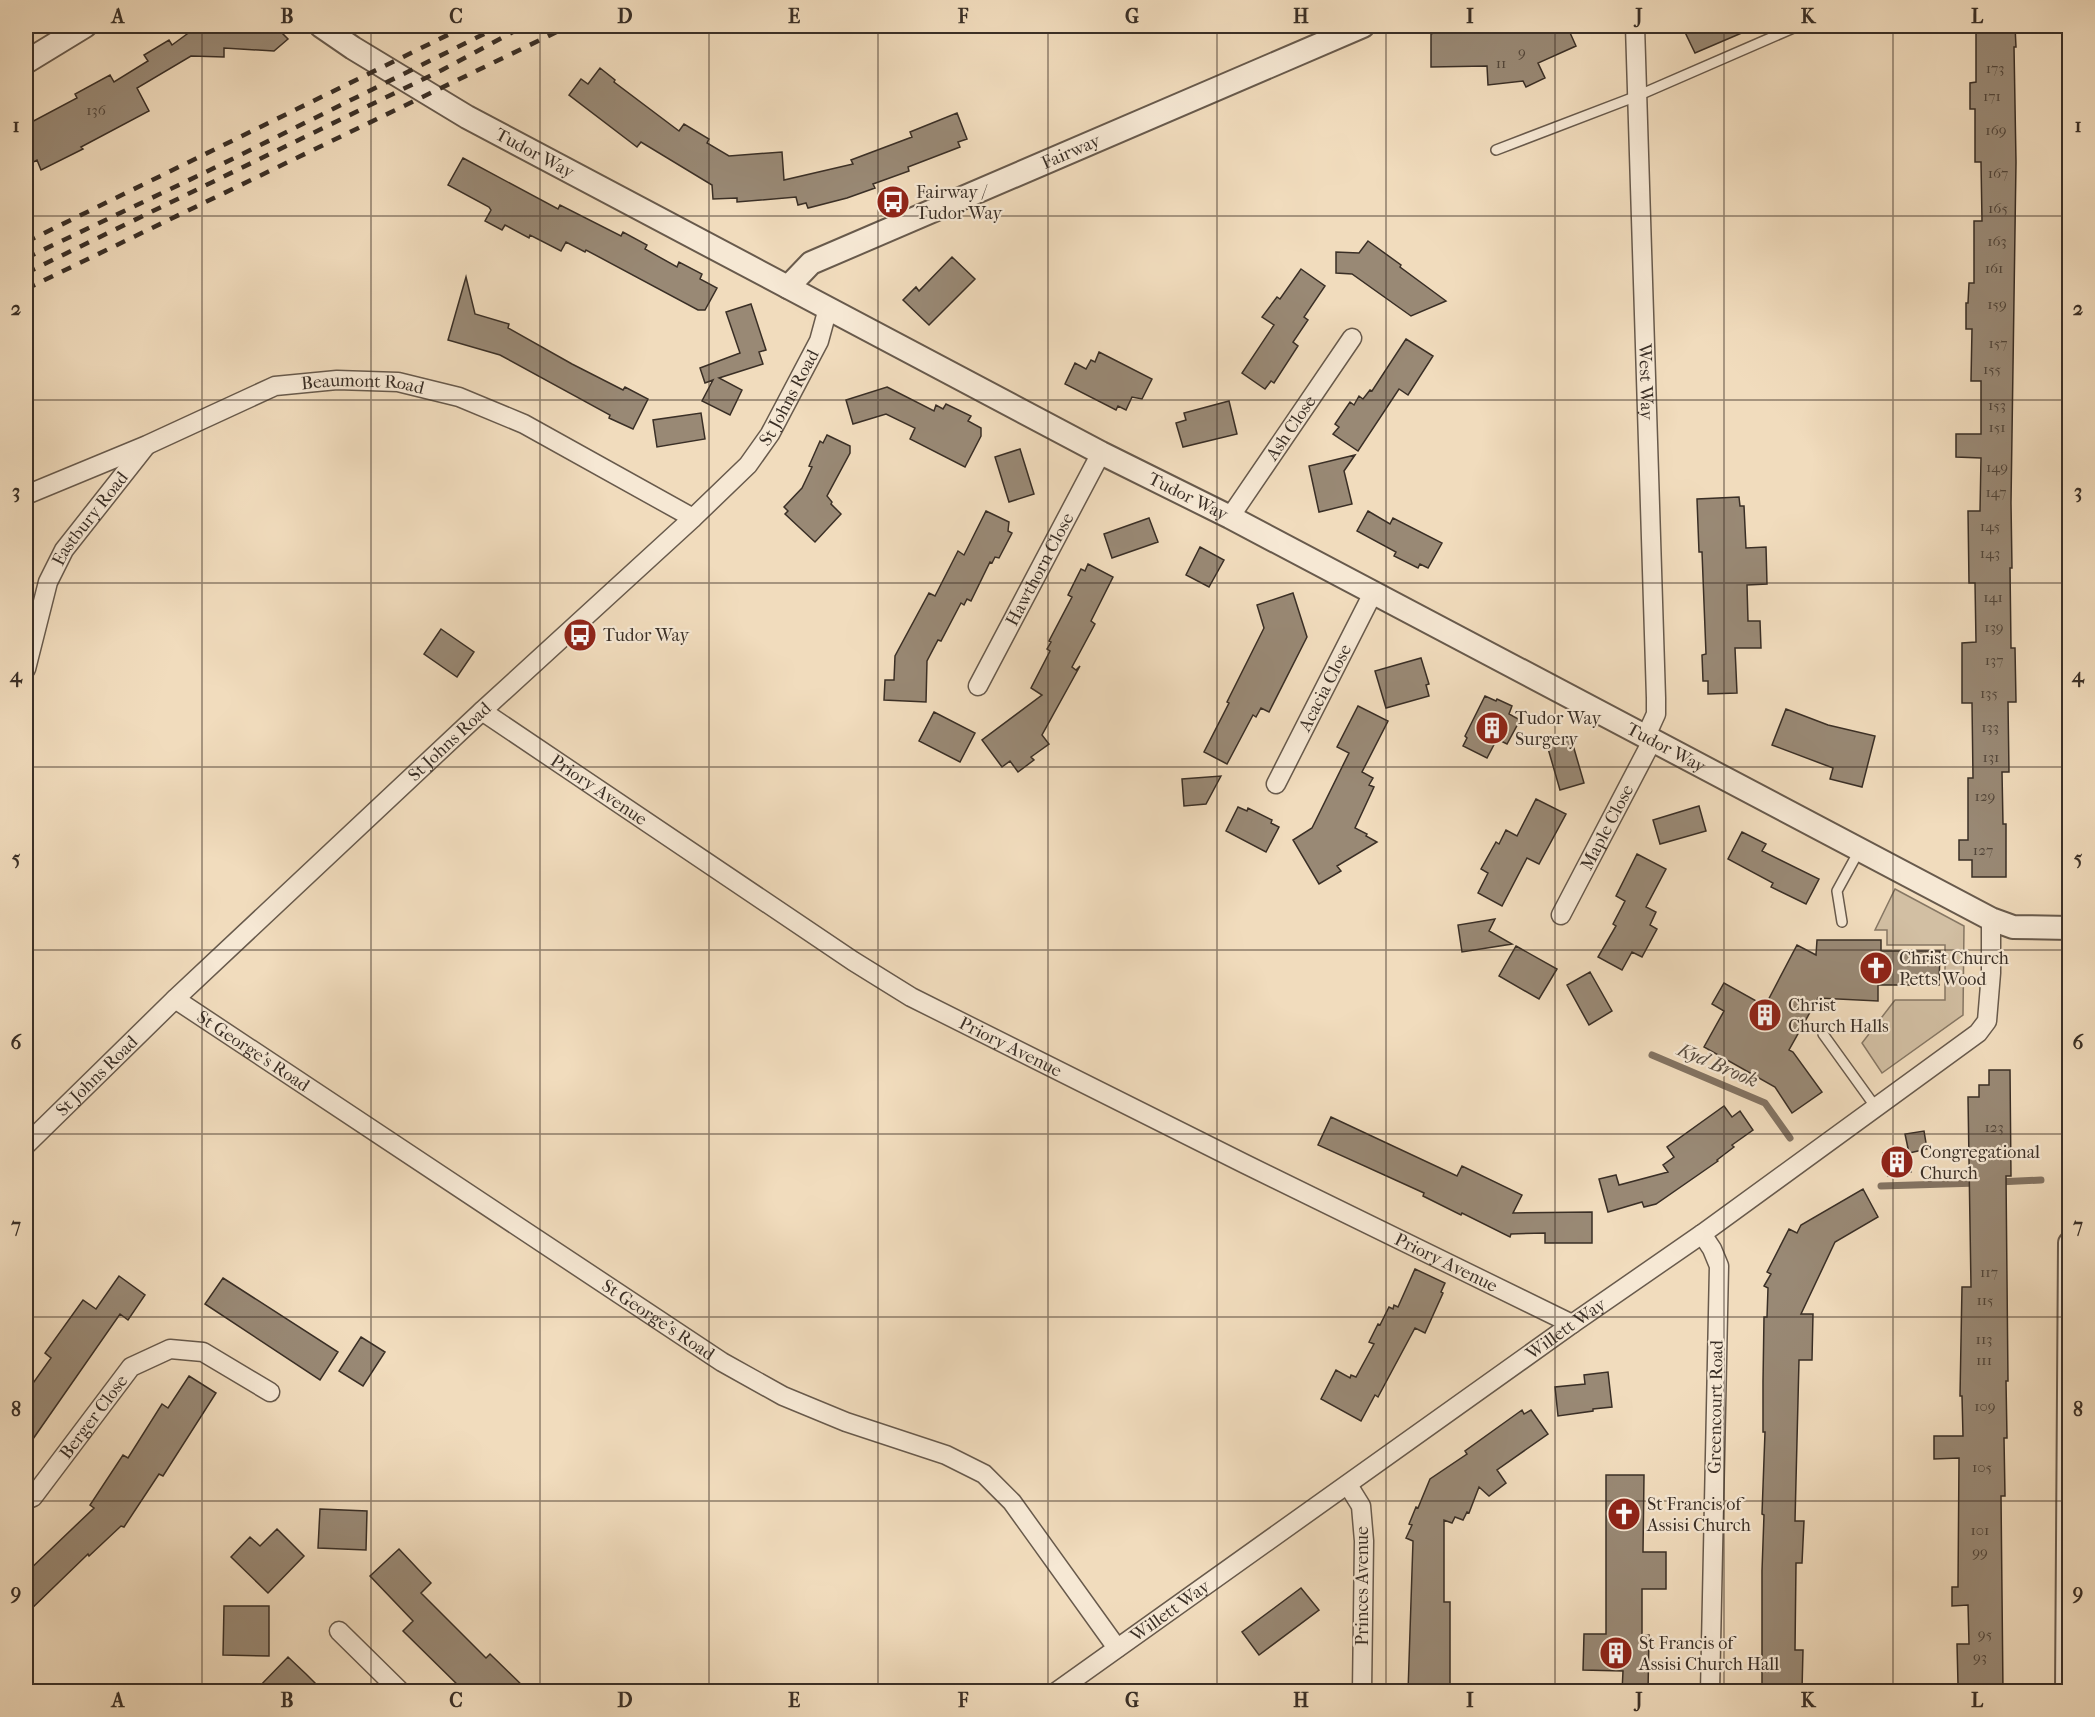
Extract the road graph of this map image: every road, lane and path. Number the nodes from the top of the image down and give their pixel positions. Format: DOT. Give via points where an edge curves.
graph roads {
  1 [pos="85,26"];
  2 [pos="321,26"];
  3 [pos="1361,26"];
  4 [pos="1635,26"];
  5 [pos="1798,26"];
  6 [pos="26,62"];
  7 [pos="1637,96"];
  8 [pos="1496,150"];
  9 [pos="788,287"];
  10 [pos="828,308"];
  11 [pos="1352,338"];
  12 [pos="147,445"];
  13 [pos="1101,453"];
  14 [pos="26,495"];
  15 [pos="1230,517"];
  16 [pos="693,518"];
  17 [pos="1373,593"];
  18 [pos="26,669"];
  19 [pos="978,686"];
  20 [pos="482,711"];
  21 [pos="1649,737"];
  22 [pos="1276,784"];
  23 [pos="1861,849"];
  24 [pos="1561,915"];
  25 [pos="1991,919"];
  26 [pos="1842,922"];
  27 [pos="2070,928"];
  28 [pos="175,999"];
  29 [pos="1823,1034"];
  30 [pos="1876,1109"];
  31 [pos="26,1144"];
  32 [pos="1702,1234"];
  33 [pos="2070,1243"];
  34 [pos="1572,1324"];
  35 [pos="270,1392"];
  36 [pos="1347,1485"];
  37 [pos="26,1500"];
  38 [pos="339,1630"];
  39 [pos="1118,1648"];
  40 [pos="401,1692"];
  41 [pos="1056,1692"];
  42 [pos="1362,1692"];
  43 [pos="1710,1692"];
  44 [pos="2067,1692"];
  1 -- 6 [label="street"];
  2 -- 9 [label="street, Tudor Way" via="458,112"];
  3 -- 9 [label="street, Fairway" via="811,263"];
  4 -- 7 [label="street, West Way"];
  5 -- 7 [label="lane"];
  7 -- 8 [label="lane"];
  7 -- 21 [label="street, West Way" via="1656,698"];
  9 -- 10 [label="street, Tudor Way"];
  10 -- 13 [label="street, Tudor Way"];
  10 -- 16 [label="street, St Johns Road" via="819,341 770,434 748,465"];
  11 -- 15 [label="street, Ash Close"];
  12 -- 14 [label="street, Beaumont Road"];
  12 -- 16 [label="street, Beaumont Road" via="276,386 337,380 398,382 459,397 524,424"];
  12 -- 18 [label="street, Eastbury Road" via="64,550 48,582"];
  13 -- 15 [label="street, Tudor Way"];
  13 -- 19 [label="street, Hawthorn Close"];
  15 -- 17 [label="street, Tudor Way"];
  16 -- 20 [label="street, St Johns Road"];
  17 -- 21 [label="street, Tudor Way"];
  17 -- 22 [label="street, Acacia Close"];
  20 -- 28 [label="street, St Johns Road"];
  20 -- 34 [label="street, Priory Avenue" via="911,998"];
  21 -- 23 [label="street, Tudor Way"];
  21 -- 24 [label="street, Maple Close"];
  23 -- 25 [label="street, Tudor Way"];
  23 -- 26 [label="lane" via="1837,891"];
  25 -- 27 [label="street, Tudor Way" via="2013,927"];
  25 -- 30 [label="street, Willett Way" via="1987,1021 1978,1033"];
  28 -- 31 [label="street, St Johns Road"];
  28 -- 39 [label="street, St George's Road" via="722,1362 783,1396 846,1422 946,1455 984,1474 1012,1502"];
  29 -- 30 [label="lane"];
  30 -- 32 [label="street, Willett Way"];
  32 -- 34 [label="street, Willett Way"];
  32 -- 43 [label="street, Greencourt Road" via="1719,1266"];
  33 -- 44 [label="street"];
  34 -- 36 [label="street, Willett Way"];
  35 -- 37 [label="street, Berger Close" via="203,1352 170,1349 131,1367 33,1497"];
  36 -- 39 [label="street, Willett Way"];
  36 -- 42 [label="street, Princes Avenue" via="1360,1506 1364,1541"];
  38 -- 40 [label="street"];
  39 -- 41 [label="street, Willett Way"];
}
